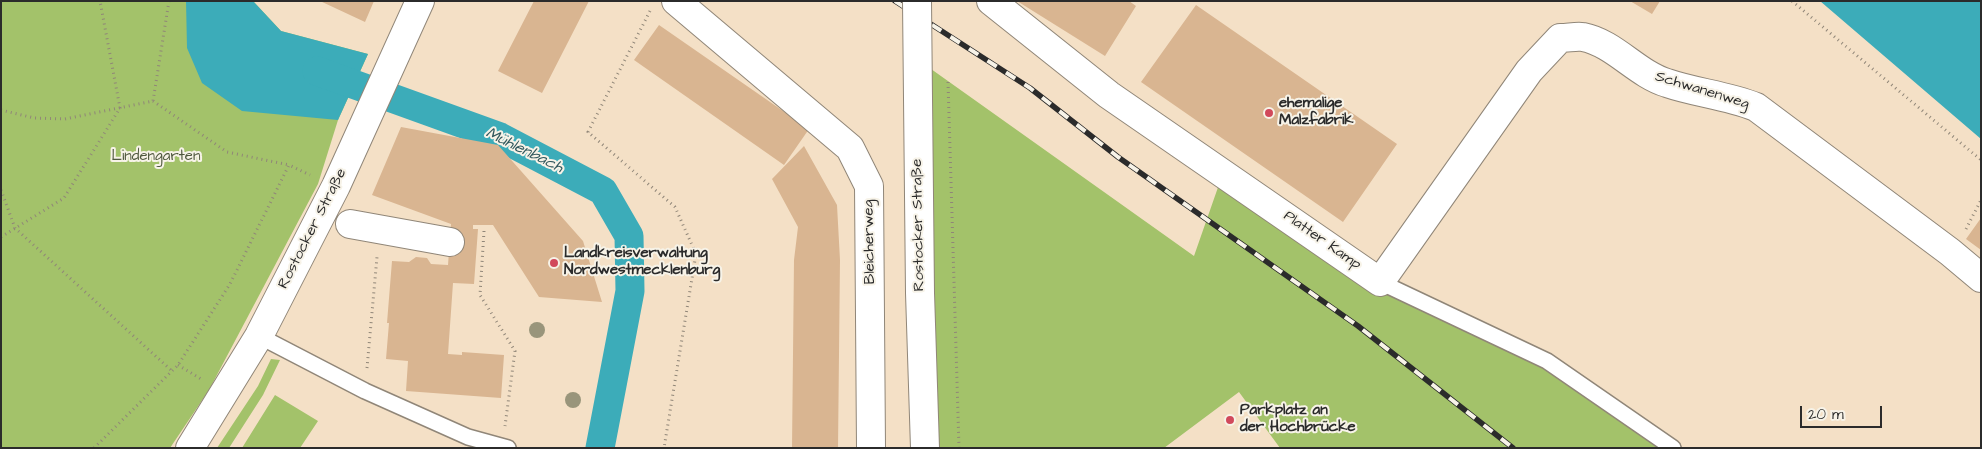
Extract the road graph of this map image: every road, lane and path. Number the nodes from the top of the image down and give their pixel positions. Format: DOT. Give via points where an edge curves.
graph roads {
  1 [pos="100,1"];
  2 [pos="170,1"];
  3 [pos="420,1"];
  4 [pos="676,1"];
  5 [pos="917,1"];
  6 [pos="991,1"];
  7 [pos="1792,1"];
  8 [pos="650,10"];
  9 [pos="948,80"];
  10 [pos="153,101"];
  11 [pos="120,108"];
  12 [pos="1,110"];
  13 [pos="1981,160"];
  14 [pos="289,165"];
  15 [pos="314,176"];
  16 [pos="1,190"];
  17 [pos="1981,200"];
  18 [pos="350,224"];
  19 [pos="15,228"];
  20 [pos="379,229"];
  21 [pos="484,232"];
  22 [pos="1965,232"];
  23 [pos="1,237"];
  24 [pos="450,242"];
  25 [pos="1981,278"];
  26 [pos="1380,282"];
  27 [pos="258,336"];
  28 [pos="172,371"];
  29 [pos="365,391"];
  30 [pos="505,447"];
  31 [pos="94,448"];
  32 [pos="190,448"];
  33 [pos="664,448"];
  34 [pos="871,448"];
  35 [pos="925,448"];
  36 [pos="959,448"];
  37 [pos="1673,448"];
  1 -- 11 [label="path"];
  2 -- 10 [label="path"];
  3 -- 27 [label="street, Rostocker Straße" via="336,186"];
  4 -- 34 [label="street, Bleicherweg" via="850,148 869,186"];
  5 -- 35 [label="street, Rostocker Straße, bridge"];
  6 -- 26 [label="street, Platter Kamp" via="1109,95"];
  7 -- 13 [label="path"];
  8 -- 33 [label="path" via="588,132 675,207 696,254"];
  9 -- 36 [label="path, bridge"];
  10 -- 11 [label="path"];
  10 -- 14 [label="path" via="228,152"];
  11 -- 12 [label="path" via="65,120 34,118"];
  11 -- 19 [label="path" via="64,198"];
  14 -- 15 [label="path"];
  14 -- 28 [label="path" via="230,284"];
  16 -- 19 [label="path"];
  17 -- 22 [label="path"];
  18 -- 20 [label="street"];
  19 -- 23 [label="path"];
  19 -- 28 [label="path"];
  20 -- 24 [label="street"];
  20 -- 29 [label="path"];
  21 -- 30 [label="path" via="480,295 515,351"];
  25 -- 26 [label="street, Schwanenweg" via="1756,106 1667,83 1584,38 1560,38 1529,71"];
  26 -- 37 [label="lane, Platter Kamp" via="1547,361"];
  27 -- 29 [label="lane"];
  27 -- 32 [label="street, Rostocker Straße"];
  28 -- 31 [label="path"];
  29 -- 30 [label="lane" via="468,437"];
}
